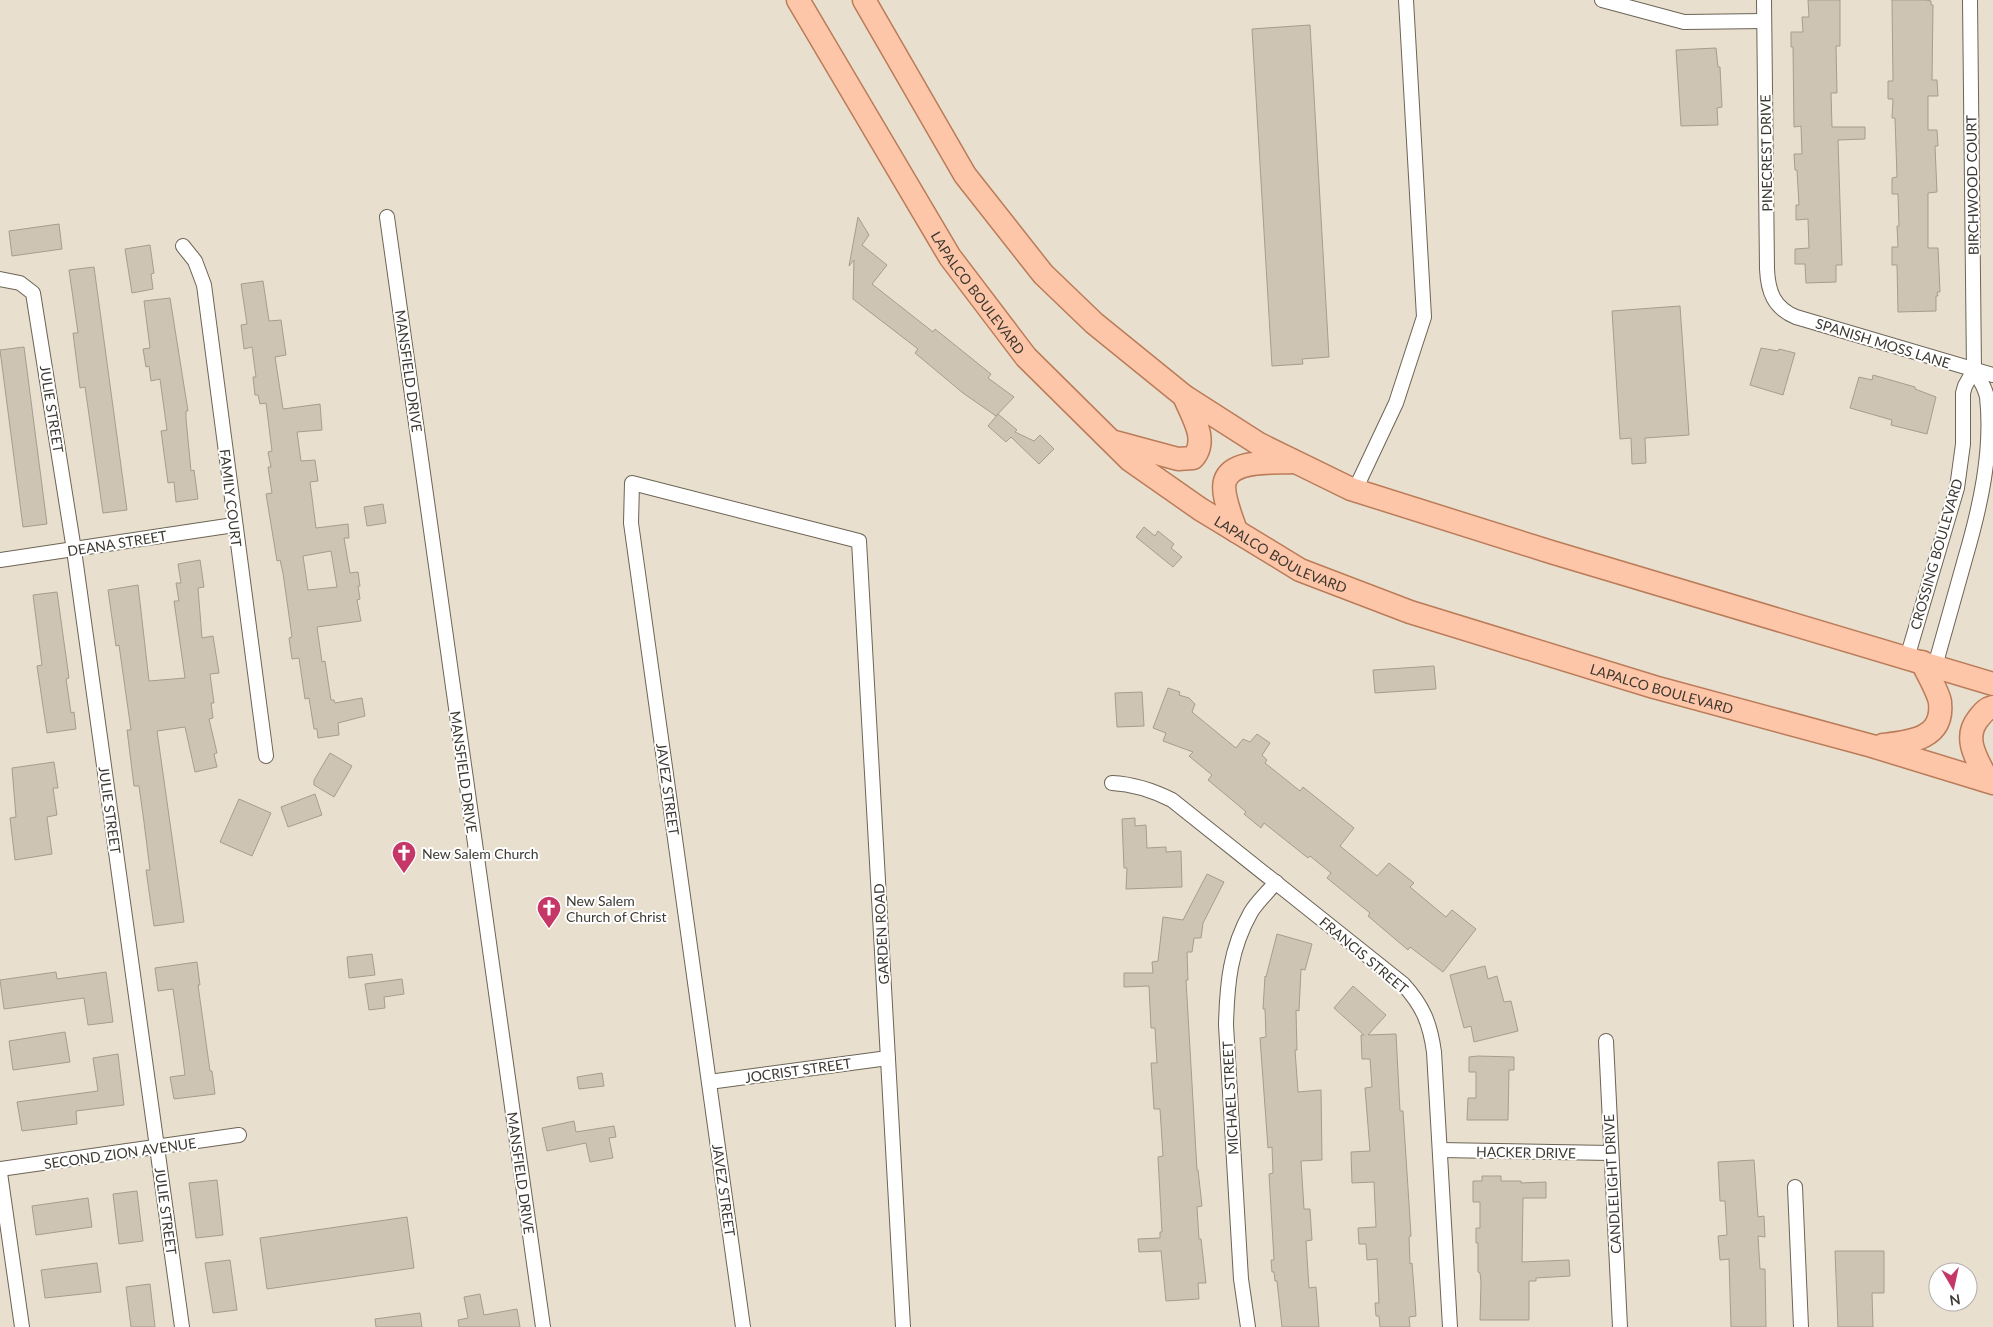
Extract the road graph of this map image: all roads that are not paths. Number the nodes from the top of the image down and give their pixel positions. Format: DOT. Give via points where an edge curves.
graph roads {
  1 [pos="798,0"];
  2 [pos="864,0"];
  3 [pos="1406,0"];
  4 [pos="1602,0"];
  5 [pos="1764,0"];
  6 [pos="1970,0"];
  7 [pos="1764,21"];
  8 [pos="387,217"];
  9 [pos="183,246"];
  10 [pos="0,279"];
  11 [pos="1776,304"];
  12 [pos="1974,370"];
  13 [pos="1993,375"];
  14 [pos="1184,396"];
  15 [pos="1112,441"];
  16 [pos="1294,462"];
  17 [pos="1355,490"];
  18 [pos="234,525"];
  19 [pos="1236,531"];
  20 [pos="859,542"];
  21 [pos="74,550"];
  22 [pos="0,560"];
  23 [pos="1921,662"];
  24 [pos="1993,684"];
  25 [pos="1993,708"];
  26 [pos="1872,746"];
  27 [pos="266,756"];
  28 [pos="1990,782"];
  29 [pos="1112,783"];
  30 [pos="1276,882"];
  31 [pos="1606,1041"];
  32 [pos="888,1058"];
  33 [pos="709,1082"];
  34 [pos="239,1135"];
  35 [pos="157,1148"];
  36 [pos="1440,1150"];
  37 [pos="1611,1153"];
  38 [pos="0,1171"];
  39 [pos="1795,1187"];
  40 [pos="22,1327"];
  41 [pos="182,1327"];
  42 [pos="543,1327"];
  43 [pos="743,1327"];
  44 [pos="903,1327"];
  45 [pos="1248,1327"];
  46 [pos="1450,1327"];
  47 [pos="1620,1327"];
  48 [pos="1801,1327"];
  1 -- 15 [label="main road, LAPALCO BOULEVARD" via="950,257 1026,357"];
  2 -- 14 [label="main road" via="965,175 1043,274 1094,323"];
  3 -- 17 [label="street" via="1424,317 1396,403"];
  4 -- 7 [label="street" via="1684,22"];
  5 -- 7 [label="street, PINECREST DRIVE"];
  6 -- 12 [label="street, BIRCHWOOD COURT"];
  7 -- 11 [label="street, PINECREST DRIVE" via="1768,280"];
  8 -- 42 [label="street, MANSFIELD DRIVE"];
  9 -- 18 [label="street, FAMILY COURT" via="195,261 204,285"];
  10 -- 21 [label="street, JULIE STREET" via="20,283 33,293"];
  11 -- 12 [label="street, SPANISH MOSS LANE" via="1796,317"];
  12 -- 13 [label="street, SPANISH MOSS LANE"];
  12 -- 23 [label="street, CROSSING BOULEVARD" via="1963,393 1963,444"];
  12 -- 23 [label="street, CROSSING BOULEVARD" via="1988,399 1990,430 1983,495"];
  14 -- 15 [label="main road" via="1201,438 1199,451 1193,458 1178,459"];
  14 -- 16 [label="main road" via="1258,444"];
  15 -- 19 [label="main road, LAPALCO BOULEVARD" via="1130,460"];
  16 -- 17 [label="main road"];
  16 -- 19 [label="main road" via="1245,464 1231,472 1225,482 1226,503"];
  17 -- 23 [label="main road"];
  18 -- 21 [label="street, DEANA STREET"];
  18 -- 27 [label="street, FAMILY COURT"];
  19 -- 26 [label="main road, LAPALCO BOULEVARD" via="1300,570 1410,612 1654,687"];
  20 -- 32 [label="street, GARDEN ROAD"];
  20 -- 33 [label="street, JAVEZ STREET" via="632,483 633,532"];
  21 -- 22 [label="street, DEANA STREET"];
  21 -- 35 [label="street, JULIE STREET"];
  23 -- 24 [label="main road"];
  23 -- 26 [label="main road" via="1940,702 1937,723 1928,735 1910,742"];
  25 -- 28 [label="main road" via="1986,709 1972,727 1971,749"];
  26 -- 28 [label="main road, LAPALCO BOULEVARD"];
  29 -- 30 [label="street, FRANCIS STREET" via="1131,784 1172,800"];
  30 -- 36 [label="street, FRANCIS STREET" via="1403,984 1416,999 1431,1033"];
  30 -- 45 [label="street, MICHAEL STREET" via="1252,911 1237,943 1229,968 1227,994 1240,1270"];
  31 -- 37 [label="street, CANDLELIGHT DRIVE"];
  32 -- 33 [label="street, JOCRIST STREET"];
  32 -- 44 [label="street, GARDEN ROAD"];
  33 -- 43 [label="street, JAVEZ STREET"];
  34 -- 35 [label="street, SECOND ZION AVENUE"];
  35 -- 38 [label="street, SECOND ZION AVENUE"];
  35 -- 41 [label="street, JULIE STREET"];
  36 -- 37 [label="street, HACKER DRIVE"];
  36 -- 46 [label="street, FRANCIS STREET"];
  37 -- 47 [label="street, CANDLELIGHT DRIVE"];
  38 -- 40 [label="street"];
  39 -- 48 [label="street"];
}
